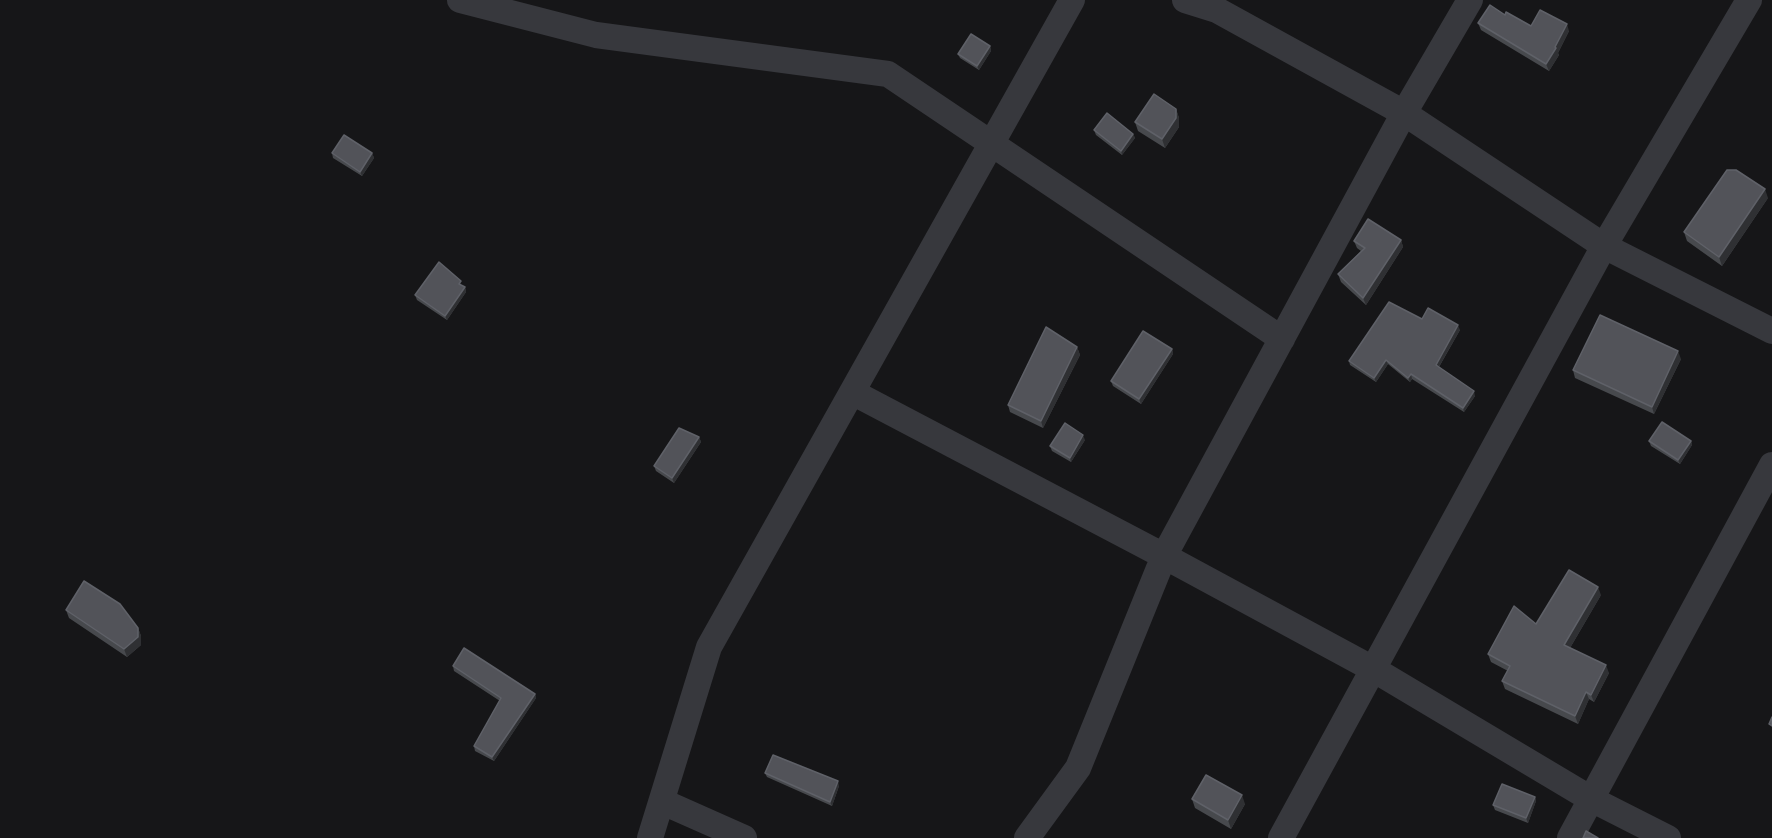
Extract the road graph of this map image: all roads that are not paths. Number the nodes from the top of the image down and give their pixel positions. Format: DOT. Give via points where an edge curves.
graph roads {
  1 [pos="460,0"];
  2 [pos="1072,0"];
  3 [pos="1185,0"];
  4 [pos="1470,0"];
  5 [pos="1749,0"];
  6 [pos="1404,113"];
  7 [pos="992,144"];
  8 [pos="1604,246"];
  9 [pos="1772,331"];
  10 [pos="1282,339"];
  11 [pos="852,392"];
  12 [pos="1772,465"];
  13 [pos="1164,556"];
  14 [pos="1373,669"];
  15 [pos="1591,799"];
  16 [pos="663,802"];
  17 [pos="650,838"];
  18 [pos="744,838"];
  19 [pos="1027,838"];
  20 [pos="1281,838"];
  21 [pos="1570,838"];
  22 [pos="1668,838"];
  1 -- 7 [label="street" via="596,35 888,74"];
  2 -- 7 [label="street"];
  3 -- 6 [label="street" via="1217,10"];
  4 -- 6 [label="street"];
  5 -- 8 [label="street"];
  6 -- 8 [label="street"];
  6 -- 10 [label="street"];
  7 -- 10 [label="street"];
  7 -- 11 [label="street"];
  8 -- 9 [label="street"];
  8 -- 14 [label="street"];
  10 -- 13 [label="street"];
  11 -- 13 [label="street"];
  11 -- 16 [label="street" via="709,647"];
  12 -- 15 [label="street"];
  13 -- 14 [label="street"];
  13 -- 19 [label="street" via="1078,768"];
  14 -- 15 [label="street"];
  14 -- 20 [label="street"];
  15 -- 21 [label="street"];
  15 -- 22 [label="street"];
  16 -- 17 [label="street"];
  16 -- 18 [label="street"];
}
